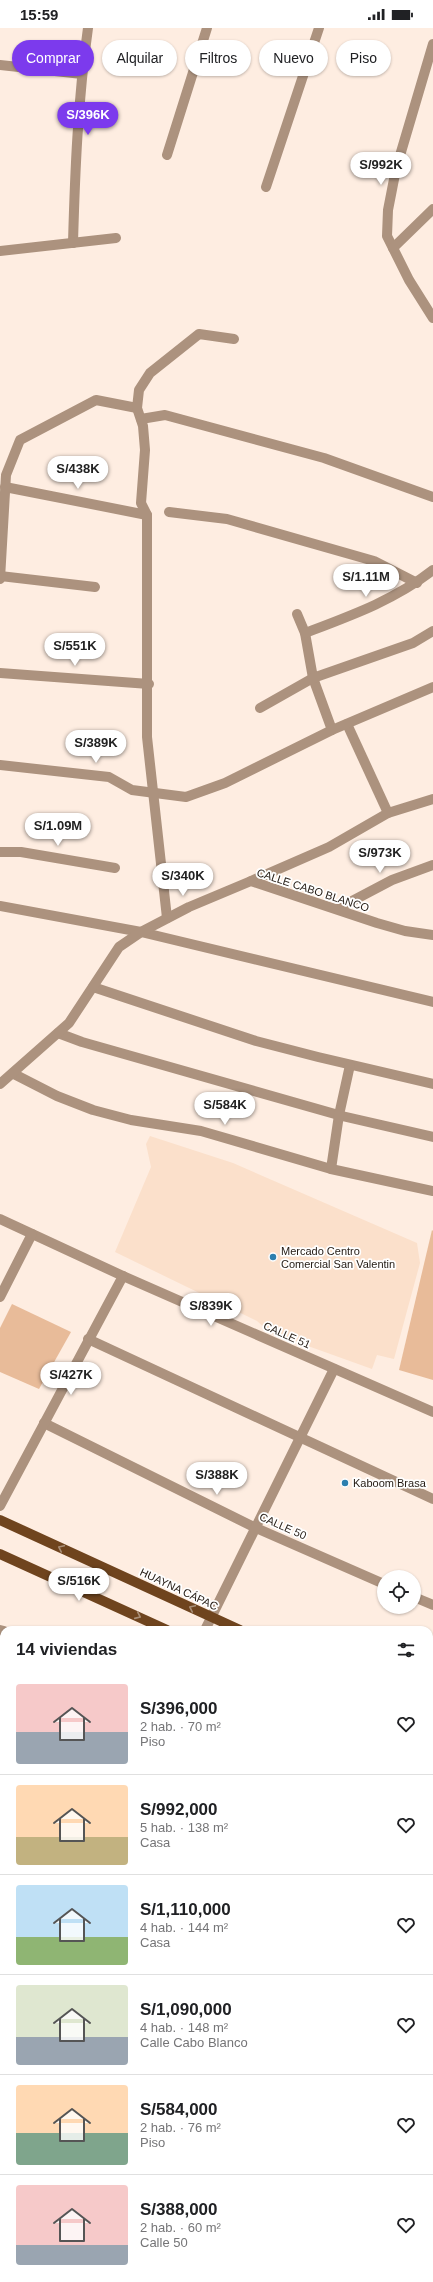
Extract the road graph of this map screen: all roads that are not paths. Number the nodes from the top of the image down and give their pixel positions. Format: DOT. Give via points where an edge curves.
graph roads {
  1 [pos="88,28"];
  2 [pos="207,28"];
  3 [pos="319,28"];
  4 [pos="86,40"];
  5 [pos="433,44"];
  6 [pos="0,65"];
  7 [pos="12,66"];
  8 [pos="82,76"];
  9 [pos="167,155"];
  10 [pos="266,187"];
  11 [pos="433,209"];
  12 [pos="116,238"];
  13 [pos="73,243"];
  14 [pos="393,248"];
  15 [pos="0,252"];
  16 [pos="433,318"];
  17 [pos="234,339"];
  18 [pos="137,408"];
  19 [pos="140,420"];
  20 [pos="3,475"];
  21 [pos="5,487"];
  22 [pos="433,497"];
  23 [pos="169,512"];
  24 [pos="147,515"];
  25 [pos="433,570"];
  26 [pos="0,576"];
  27 [pos="0,579"];
  28 [pos="417,583"];
  29 [pos="94,586"];
  30 [pos="297,614"];
  31 [pos="433,631"];
  32 [pos="304,633"];
  33 [pos="0,673"];
  34 [pos="313,678"];
  35 [pos="149,684"];
  36 [pos="433,687"];
  37 [pos="260,708"];
  38 [pos="347,724"];
  39 [pos="332,730"];
  40 [pos="0,765"];
  41 [pos="153,793"];
  42 [pos="433,799"];
  43 [pos="388,813"];
  44 [pos="0,852"];
  45 [pos="433,865"];
  46 [pos="115,868"];
  47 [pos="251,881"];
  48 [pos="0,906"];
  49 [pos="337,909"];
  50 [pos="166,918"];
  51 [pos="141,932"];
  52 [pos="433,935"];
  53 [pos="93,987"];
  54 [pos="433,1002"];
  55 [pos="58,1033"];
  56 [pos="350,1065"];
  57 [pos="14,1074"];
  58 [pos="0,1084"];
  59 [pos="433,1084"];
  60 [pos="339,1115"];
  61 [pos="433,1137"];
  62 [pos="331,1169"];
  63 [pos="433,1191"];
  64 [pos="0,1219"];
  65 [pos="32,1234"];
  66 [pos="123,1276"];
  67 [pos="0,1297"];
  68 [pos="88,1339"];
  69 [pos="334,1369"];
  70 [pos="433,1412"];
  71 [pos="44,1423"];
  72 [pos="299,1438"];
  73 [pos="433,1499"];
  74 [pos="0,1506"];
  75 [pos="0,1520"];
  76 [pos="256,1528"];
  77 [pos="0,1554"];
  78 [pos="377,1581"];
  79 [pos="421,1600"];
  80 [pos="433,1605"];
  81 [pos="211,1617"];
  82 [pos="158,1626"];
  83 [pos="207,1626"];
  84 [pos="231,1626"];
  1 -- 4 [label="street"];
  2 -- 9 [label="street"];
  3 -- 10 [label="street"];
  5 -- 14 [label="street" via="396,168 388,210 387,236"];
  6 -- 7 [label="street"];
  8 -- 13 [label="street"];
  11 -- 14 [label="street"];
  12 -- 13 [label="street"];
  13 -- 15 [label="street"];
  14 -- 16 [label="street"];
  17 -- 18 [label="street" via="199,334 150,373 139,390"];
  18 -- 19 [label="street"];
  18 -- 20 [label="street" via="96,400 20,440"];
  19 -- 22 [label="street" via="166,415 324,458"];
  19 -- 24 [label="street" via="145,450 141,503"];
  20 -- 21 [label="street"];
  21 -- 24 [label="street"];
  21 -- 26 [label="street"];
  23 -- 28 [label="street" via="227,519 359,556"];
  24 -- 35 [label="street"];
  25 -- 28 [label="street"];
  26 -- 27 [label="street"];
  26 -- 29 [label="street"];
  28 -- 32 [label="street" via="370,608"];
  30 -- 32 [label="street"];
  31 -- 34 [label="street" via="412,643"];
  32 -- 34 [label="street"];
  33 -- 35 [label="street"];
  34 -- 37 [label="street"];
  34 -- 39 [label="street"];
  35 -- 41 [label="street" via="147,737"];
  36 -- 38 [label="street"];
  38 -- 39 [label="street"];
  38 -- 43 [label="street"];
  39 -- 41 [label="street" via="212,788 186,797"];
  40 -- 41 [label="street" via="109,777 132,790"];
  41 -- 50 [label="street"];
  42 -- 43 [label="street"];
  43 -- 47 [label="street" via="329,846"];
  44 -- 46 [label="street" via="22,852"];
  45 -- 49 [label="street" via="392,880"];
  47 -- 49 [label="street, CALLE CABO BLANCO"];
  47 -- 50 [label="street, CALLE CABO BLANCO"];
  48 -- 51 [label="street"];
  49 -- 52 [label="street, CALLE CABO BLANCO" via="405,931"];
  50 -- 51 [label="street, CALLE CABO BLANCO"];
  51 -- 53 [label="street, CALLE CABO BLANCO" via="119,947"];
  51 -- 54 [label="street"];
  53 -- 55 [label="street, CALLE CABO BLANCO"];
  53 -- 56 [label="street" via="256,1041"];
  55 -- 57 [label="street, CALLE CABO BLANCO"];
  55 -- 60 [label="street" via="232,1086"];
  56 -- 59 [label="street"];
  56 -- 60 [label="street"];
  57 -- 58 [label="street, CALLE CABO BLANCO"];
  57 -- 62 [label="street" via="57,1096 93,1110 131,1120 201,1131"];
  60 -- 61 [label="street"];
  60 -- 62 [label="street"];
  62 -- 63 [label="street"];
  64 -- 65 [label="street, CALLE 51"];
  65 -- 66 [label="street, CALLE 51"];
  65 -- 67 [label="street"];
  66 -- 68 [label="street"];
  66 -- 69 [label="street, CALLE 51"];
  68 -- 71 [label="street"];
  68 -- 72 [label="street"];
  69 -- 70 [label="street, CALLE 51"];
  69 -- 72 [label="street"];
  71 -- 74 [label="street"];
  71 -- 76 [label="street, CALLE 50"];
  72 -- 73 [label="street"];
  72 -- 76 [label="street"];
  81 -- 75 [label="main road, HUAYNA CÁPAC, one-way"];
  76 -- 78 [label="street, CALLE 50"];
  76 -- 81 [label="street"];
  77 -- 82 [label="main road, one-way"];
  79 -- 80 [label="street"];
  81 -- 83 [label="street"];
  81 -- 84 [label="main road, HUAYNA CÁPAC"];
}
